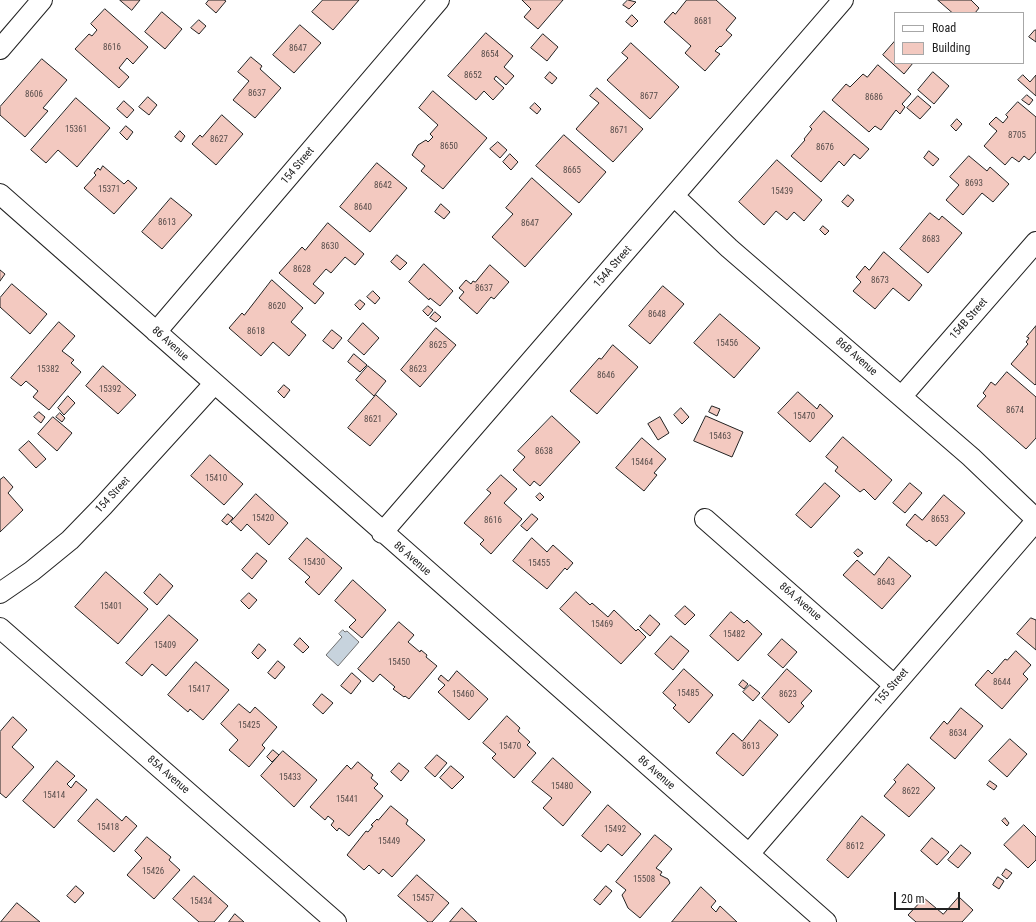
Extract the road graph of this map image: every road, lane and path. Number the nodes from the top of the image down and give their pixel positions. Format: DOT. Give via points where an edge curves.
graph roads {
  1 [pos="42,0"];
  2 [pos="439,0"];
  3 [pos="844,0"];
  4 [pos="0,49"];
  5 [pos="0,194"];
  6 [pos="674,196"];
  7 [pos="1036,242"];
  8 [pos="156,332"];
  9 [pos="214,384"];
  10 [pos="902,396"];
  11 [pos="705,519"];
  12 [pos="1036,520"];
  13 [pos="382,533"];
  14 [pos="0,593"];
  15 [pos="0,628"];
  16 [pos="894,685"];
  17 [pos="749,854"];
  18 [pos="336,922"];
  19 [pos="826,922"];
  1 -- 4 [label="street"];
  2 -- 8 [label="street, 154 Street"];
  3 -- 6 [label="street, 154A Street"];
  5 -- 8 [label="street, 86 Avenue"];
  6 -- 10 [label="street, 86B Avenue" via="729,248"];
  6 -- 13 [label="street, 154A Street"];
  7 -- 10 [label="street, 154B Street"];
  8 -- 9 [label="street, 86 Avenue"];
  9 -- 13 [label="street, 86 Avenue"];
  9 -- 14 [label="street, 154 Street" via="70,540"];
  10 -- 12 [label="street, 86B Avenue"];
  11 -- 16 [label="street, 86A Avenue"];
  12 -- 16 [label="street, 155 Street"];
  13 -- 17 [label="street, 86 Avenue"];
  15 -- 18 [label="street, 85A Avenue"];
  16 -- 17 [label="street, 155 Street"];
  17 -- 19 [label="street, 86 Avenue"];
}
